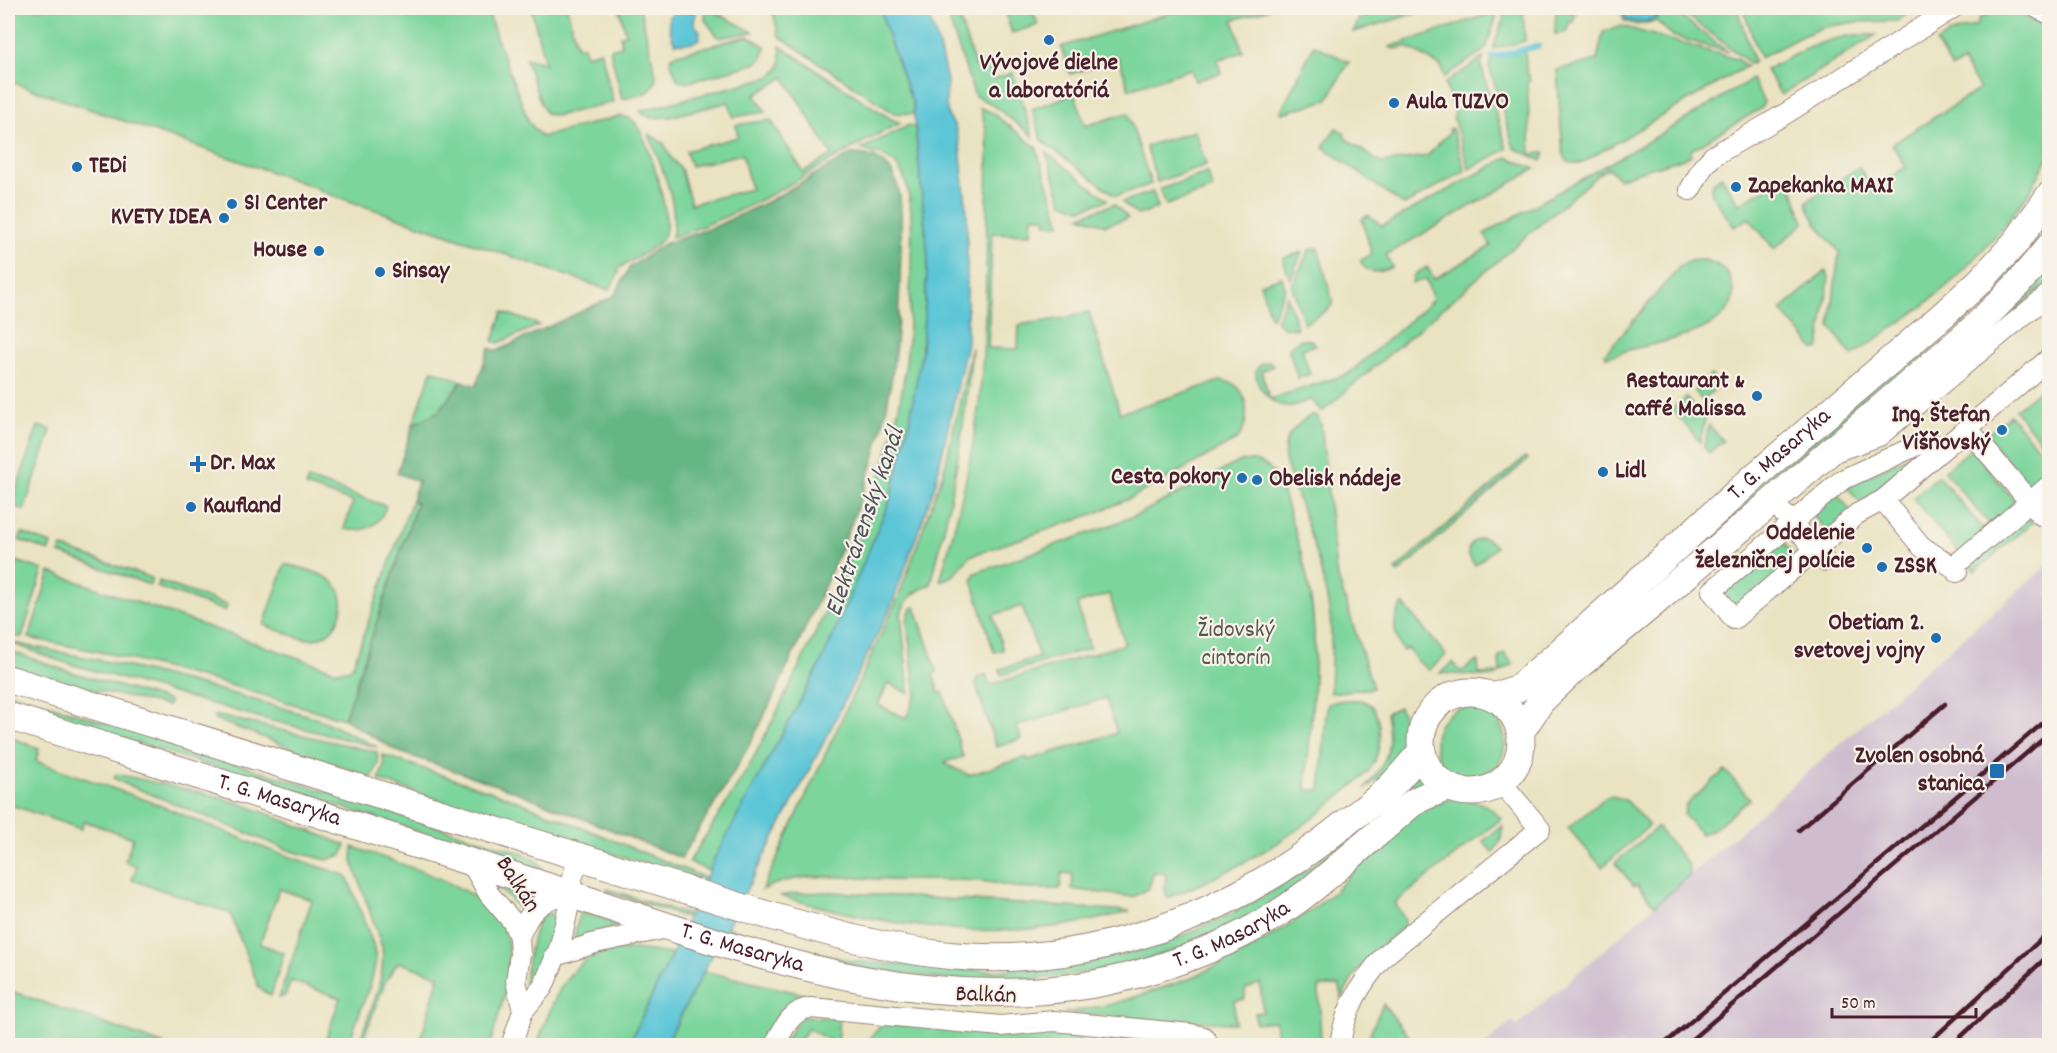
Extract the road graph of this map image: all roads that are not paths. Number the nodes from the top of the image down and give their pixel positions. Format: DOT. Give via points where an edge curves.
graph roads {
  1 [pos="1953,8"];
  2 [pos="2037,8"];
  3 [pos="2044,8"];
  4 [pos="2049,13"];
  5 [pos="1690,190"];
  6 [pos="2049,195"];
  7 [pos="2049,246"];
  8 [pos="2049,293"];
  9 [pos="2046,369"];
  10 [pos="1967,428"];
  11 [pos="1943,449"];
  12 [pos="1825,455"];
  13 [pos="2049,485"];
  14 [pos="1883,500"];
  15 [pos="2035,508"];
  16 [pos="1785,515"];
  17 [pos="1820,555"];
  18 [pos="8,679"];
  19 [pos="1494,697"];
  20 [pos="8,716"];
  21 [pos="1521,731"];
  22 [pos="1422,751"];
  23 [pos="1501,782"];
  24 [pos="1450,787"];
  25 [pos="579,859"];
  26 [pos="471,862"];
  27 [pos="567,892"];
  28 [pos="672,927"];
  29 [pos="519,937"];
  30 [pos="555,956"];
  31 [pos="523,1011"];
  32 [pos="511,1046"];
  33 [pos="774,1046"];
  34 [pos="1210,1046"];
  35 [pos="1340,1046"];
  1 -- 5 [label="street" via="1713,156 1702,166"];
  2 -- 4 [label="street"];
  3 -- 4 [label="street"];
  6 -- 19 [label="street, T. G. Masaryka" via="2016,242 1943,315 1518,688"];
  7 -- 12 [label="street, T. G. Masaryka" via="1974,328"];
  8 -- 12 [label="street, T. G. Masaryka" via="1879,436"];
  9 -- 10 [label="street"];
  10 -- 11 [label="street"];
  10 -- 15 [label="street"];
  11 -- 14 [label="street"];
  11 -- 16 [label="street" via="1926,441 1876,462"];
  12 -- 21 [label="street, T. G. Masaryka" via="1570,672 1541,701"];
  13 -- 15 [label="street"];
  14 -- 15 [label="street" via="1922,547 1955,569"];
  14 -- 17 [label="street" via="1857,514"];
  16 -- 17 [label="street"];
  16 -- 17 [label="street" via="1712,591 1734,619"];
  18 -- 25 [label="street, T. G. Masaryka"];
  19 -- 21 [label="street" via="1511,711"];
  19 -- 22 [label="street" via="1467,692 1441,702 1424,724"];
  20 -- 26 [label="street, T. G. Masaryka"];
  21 -- 23 [label="street, T. G. Masaryka" via="1520,756"];
  22 -- 24 [label="street" via="1431,772"];
  22 -- 25 [label="street, T. G. Masaryka" via="1391,786 1259,884 1166,928 1055,954 989,957 919,951 834,934"];
  23 -- 24 [label="street" via="1476,792"];
  23 -- 35 [label="street" via="1540,829 1384,956 1353,999"];
  24 -- 28 [label="street, T. G. Masaryka" via="1414,803 1273,918 1180,961 1097,984 1025,993 910,988 818,971"];
  25 -- 27 [label="street, Balkán"];
  26 -- 27 [label="street, T. G. Masaryka"];
  26 -- 29 [label="street, Balkán" via="489,894 513,922"];
  27 -- 28 [label="street, T. G. Masaryka"];
  27 -- 29 [label="street, Balkán" via="532,911"];
  27 -- 30 [label="street, Balkán" via="565,928"];
  28 -- 30 [label="street"];
  29 -- 31 [label="street, Balkán" via="516,981"];
  30 -- 31 [label="street, Balkán" via="543,987"];
  31 -- 32 [label="street, Balkán"];
  33 -- 34 [label="street, Balkán" via="794,1015 811,1008 1001,1026 1054,1022 1191,1034 1204,1037"];
}
